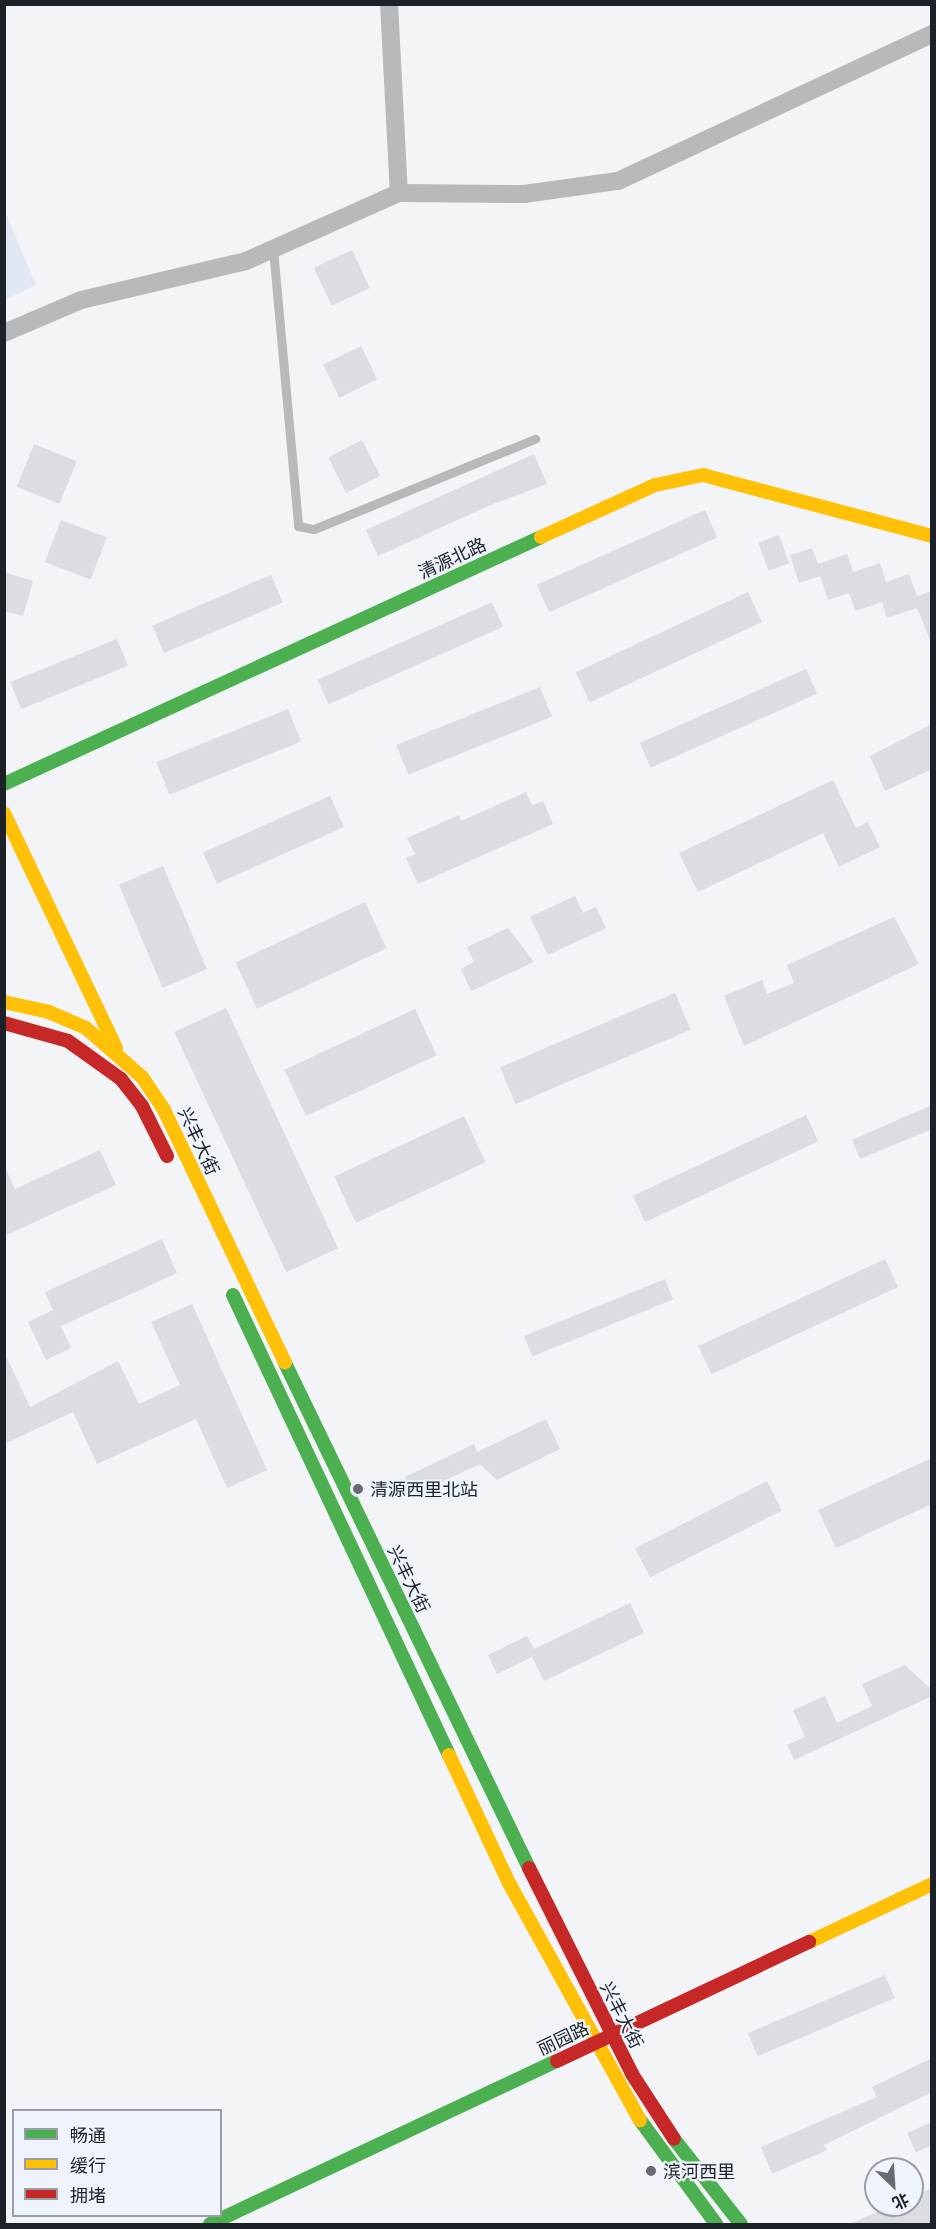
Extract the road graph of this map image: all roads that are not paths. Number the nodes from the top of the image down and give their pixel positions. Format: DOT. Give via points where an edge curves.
graph roads {
  1 [pos="389,4"];
  2 [pos="932,34"];
  3 [pos="399,193"];
  4 [pos="273,249"];
  5 [pos="4,333"];
  6 [pos="535,439"];
  7 [pos="932,536"];
  8 [pos="4,784"];
  9 [pos="4,813"];
  10 [pos="4,1002"];
  11 [pos="4,1023"];
  12 [pos="118,1053"];
  13 [pos="172,1165"];
  14 [pos="225,1278"];
  15 [pos="932,1884"];
  16 [pos="612,2035"];
  17 [pos="594,2043"];
  18 [pos="210,2224"];
  19 [pos="716,2224"];
  20 [pos="741,2224"];
  1 -- 3 [label="street"];
  2 -- 3 [label="street" via="618,181 524,194"];
  3 -- 4 [label="street"];
  4 -- 5 [label="street" via="246,261 81,300"];
  4 -- 6 [label="lane" via="298,526 314,529"];
  7 -- 8 [label="main road, 清源北路" via="703,475 655,484"];
  9 -- 12 [label="main road"];
  10 -- 12 [label="main road, 兴丰大街" via="49,1012 86,1028"];
  11 -- 13 [label="main road, 兴丰大街" via="68,1041 121,1078 142,1106"];
  12 -- 16 [label="main road, 兴丰大街" via="142,1077 164,1110"];
  14 -- 17 [label="main road, 兴丰大街" via="509,1883"];
  15 -- 16 [label="main road, 丽园路"];
  16 -- 17 [label="main road, 丽园路"];
  16 -- 20 [label="main road, 兴丰大街" via="678,2145"];
  17 -- 18 [label="main road, 丽园路"];
  17 -- 19 [label="main road, 兴丰大街" via="646,2132"];
}
